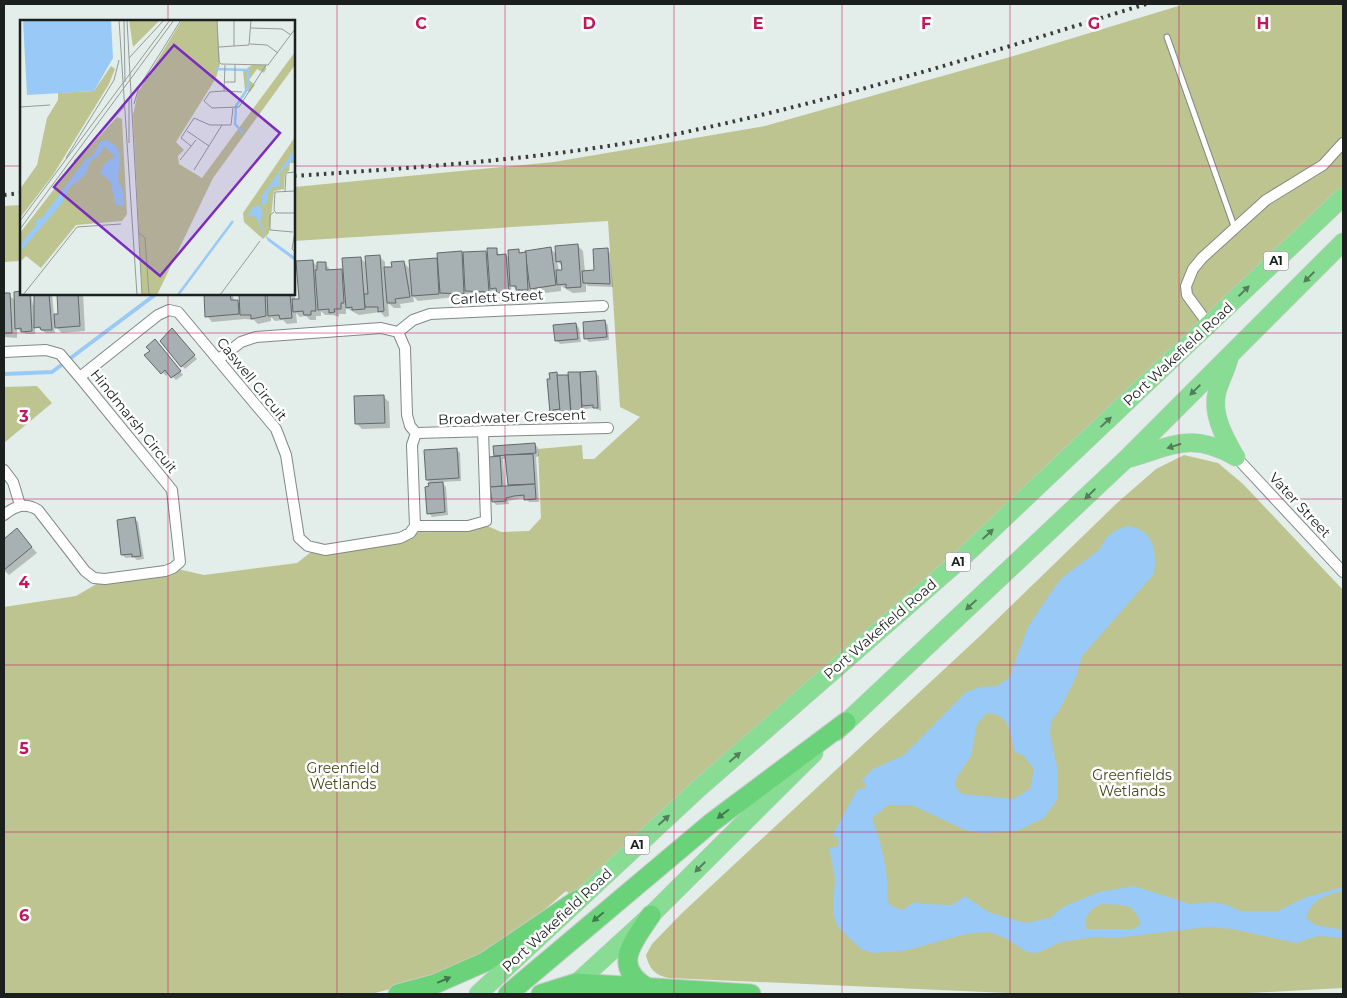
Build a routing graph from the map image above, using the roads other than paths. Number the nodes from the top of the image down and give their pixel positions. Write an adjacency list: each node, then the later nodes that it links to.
1 (1167, 37): 4 (lane)
2 (1343, 143): 4 (street)
3 (1343, 197): 7 (highway, Port Wakefield Road / A1, one-way to 3)
4 (1235, 230): 7 (street)
5 (1343, 242): 10 (highway, A1, one-way to 10)
6 (602, 306): 8 (street, Carlett Street)
7 (1209, 325): 24 (highway, Port Wakefield Road / A1, one-way to 7)
8 (398, 332): 11 (street); 15 (street)
9 (4, 352): 12 (street, Hindmarsh Circuit)
10 (1230, 356): 16 (highway); 17 (highway, A1, one-way to 17)
11 (219, 359): 12 (street, Caswell Circuit); 21 (street, Caswell Circuit)
12 (80, 378): 19 (street, Hindmarsh Circuit)
13 (608, 428): 14 (street, Broadwater Crescent)
14 (483, 432): 15 (street, Broadwater Crescent); 21 (street)
15 (416, 433): 21 (street)
16 (1236, 457): 17 (highway, one-way to 17); 22 (street, Vater Street)
17 (1125, 460): 23 (highway, A1, one-way to 23)
18 (4, 470): 19 (street)
19 (20, 505): 20 (street)
20 (4, 514)
21 (415, 526)
22 (1343, 572)
23 (846, 722): 25 (highway, A1, one-way to 25); 30 (highway, one-way to 30)
24 (577, 900): 28 (highway, one-way to 24); 29 (highway, Port Wakefield Road / A1)
25 (652, 915): 26 (highway); 27 (highway, A1)
26 (648, 988): 27 (highway); 32 (highway)
27 (570, 989): 31 (highway)
28 (398, 994)
29 (478, 994)
30 (508, 994)
31 (542, 994)
32 (751, 994)

